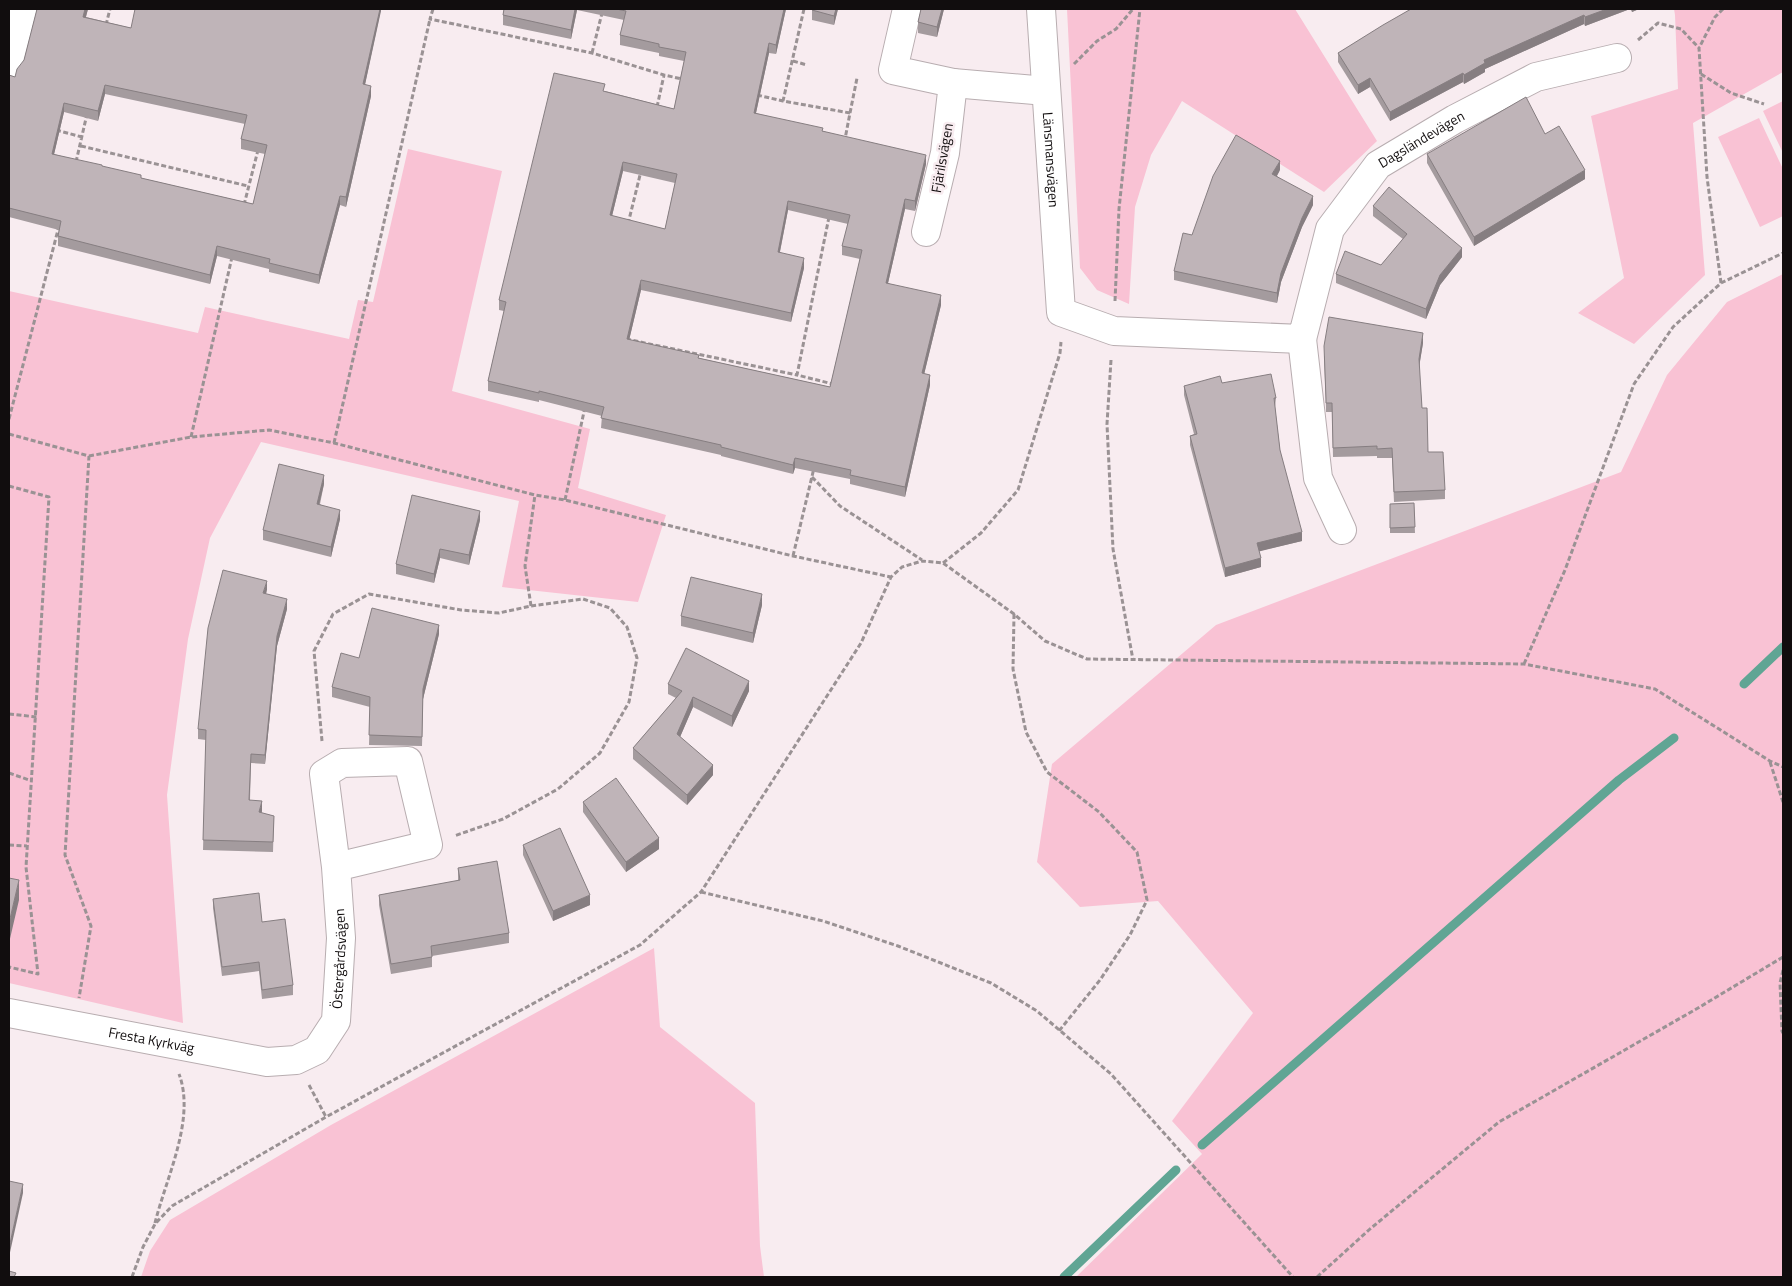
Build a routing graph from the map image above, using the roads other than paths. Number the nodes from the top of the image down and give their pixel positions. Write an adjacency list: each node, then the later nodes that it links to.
1 (24, 9): 5 (street)
2 (907, 9): 6 (street)
3 (1041, 9): 7 (street, Länsmansvägen)
4 (1617, 58): 9 (street, Dagsländevägen)
5 (9, 66)
6 (953, 83): 7 (street); 8 (street, Fjärilsvägen)
7 (1046, 91): 9 (street, Länsmansvägen)
8 (926, 232)
9 (1302, 339): 10 (street, Dagsländevägen)
10 (1342, 530)
11 (336, 867): 11 (street, Östergårdsvägen); 13 (street, Östergårdsvägen)
12 (9, 1013): 13 (street, Fresta Kyrkväg)
13 (296, 1060)

